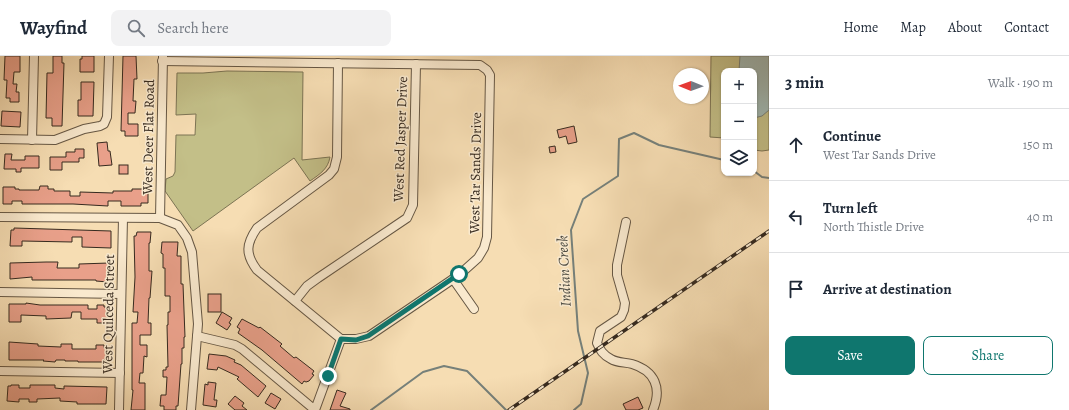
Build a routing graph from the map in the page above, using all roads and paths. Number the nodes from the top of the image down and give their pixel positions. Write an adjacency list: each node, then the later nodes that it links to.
1 (34, 56): 9 (street)
2 (109, 56): 9 (street)
3 (162, 58): 4 (street); 12 (street, West Deer Flat Road)
4 (216, 59): 6 (street)
5 (378, 60): 6 (street); 7 (street)
6 (338, 63): 17 (street)
7 (416, 64): 14 (street, West Tar Sands Drive); 17 (street, West Red Jasper Drive)
8 (0, 140): 9 (street)
9 (32, 140)
10 (0, 216): 11 (street)
11 (123, 218): 12 (street); 16 (street, West Quilceda Street)
12 (160, 218): 19 (street)
13 (626, 222): 26 (street)
14 (453, 279): 18 (street); 20 (street, West Tar Sands Drive)
15 (0, 292): 16 (street)
16 (121, 294): 22 (street, West Quilceda Street)
17 (295, 301): 20 (street)
18 (474, 310)
19 (197, 336): 24 (street); 25 (street)
20 (341, 339): 25 (street)
21 (0, 371): 22 (street)
22 (120, 373): 23 (street, West Quilceda Street)
23 (119, 410)
24 (190, 410)
25 (315, 410)
26 (653, 410)

